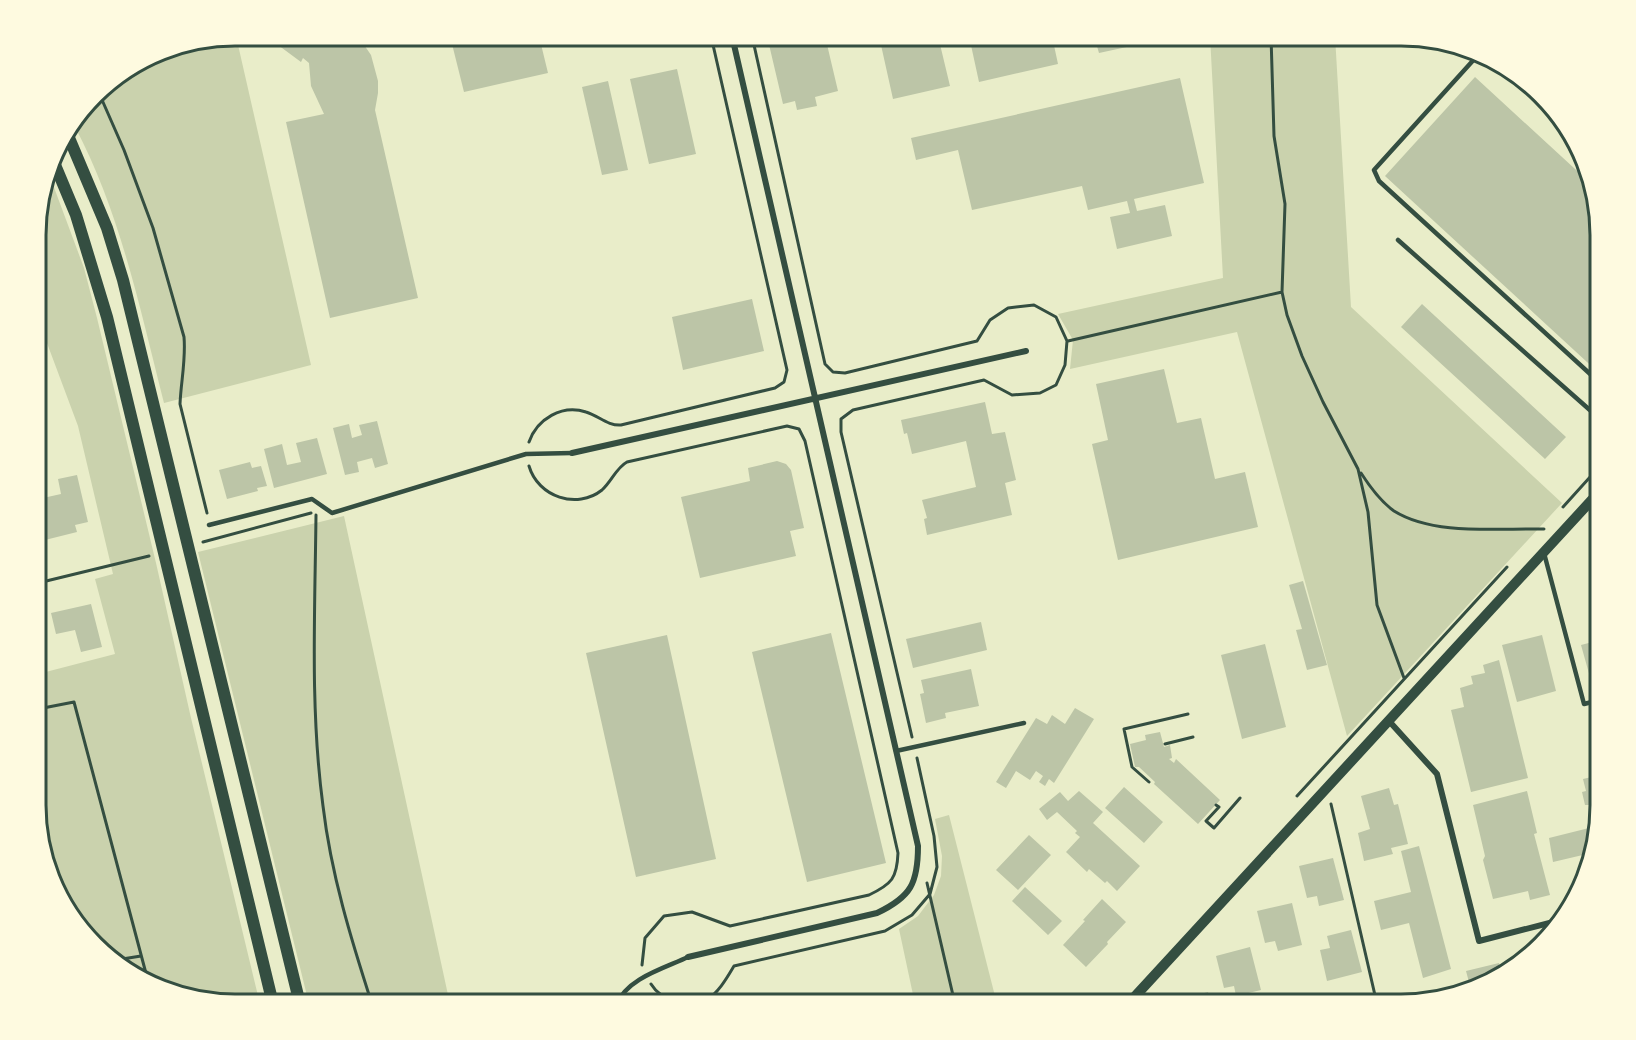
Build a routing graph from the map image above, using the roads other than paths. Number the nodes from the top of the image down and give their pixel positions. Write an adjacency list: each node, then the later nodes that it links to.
1 (734, 47): 8 (street)
2 (1473, 61): 7 (lane)
3 (71, 143): 22 (main road)
4 (58, 172): 21 (main road)
5 (1398, 240): 9 (lane)
6 (1026, 351): 8 (street)
7 (1589, 373)
8 (814, 399): 10 (street); 17 (street)
9 (1589, 409)
10 (572, 453): 12 (lane)
11 (1589, 503): 13 (street)
12 (209, 525)
13 (1544, 553): 14 (lane); 15 (street)
14 (1589, 703)
15 (1389, 721): 18 (street); 20 (street)
16 (1024, 723): 17 (lane)
17 (896, 752): 19 (street)
18 (1546, 924)
19 (688, 957): 23 (lane)
20 (1138, 993)
21 (271, 994)
22 (298, 994)
23 (623, 994)

